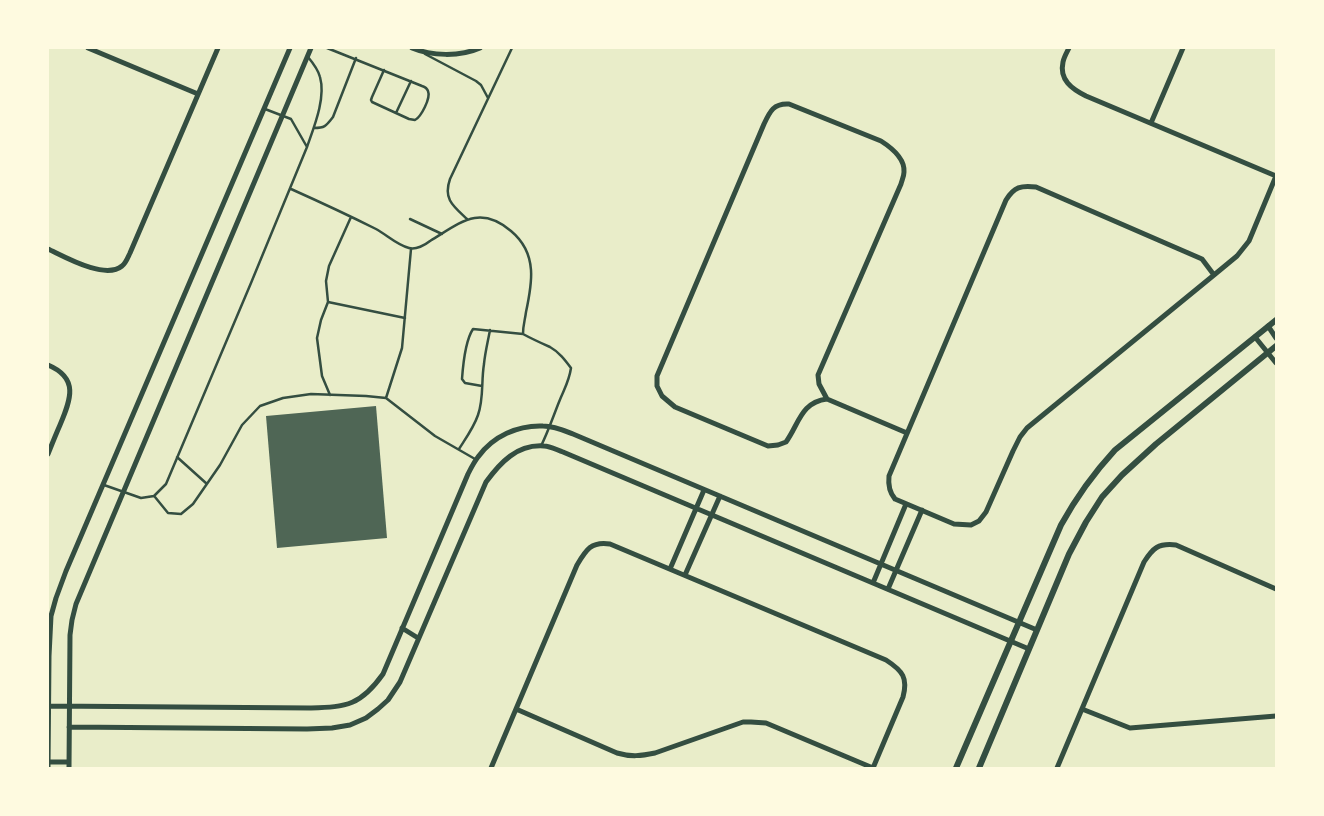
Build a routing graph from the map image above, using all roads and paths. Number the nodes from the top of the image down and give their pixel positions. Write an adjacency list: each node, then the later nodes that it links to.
1 (88, 48): 15 (street)
2 (218, 48): 15 (street)
3 (290, 48): 17 (street)
4 (311, 48): 11 (street)
5 (327, 48): 12 (lane)
6 (414, 48): 7 (street); 16 (lane)
7 (480, 48)
8 (512, 48): 16 (lane)
9 (1069, 48): 20 (street)
10 (1183, 48): 20 (street)
11 (308, 56): 19 (street); 21 (lane)
12 (356, 58): 13 (lane); 21 (lane)
13 (384, 70): 14 (lane); 18 (lane)
14 (411, 81): 18 (lane); 18 (lane)
15 (198, 94): 29 (street)
16 (488, 98): 27 (lane)
17 (264, 108): 19 (lane); 55 (street)
18 (396, 113)
19 (283, 115): 22 (lane); 58 (street)
20 (1151, 123): 23 (street)
21 (314, 128): 22 (lane)
22 (307, 147): 24 (lane)
23 (1276, 176): 31 (street)
24 (291, 189): 25 (lane); 53 (lane)
25 (351, 217): 30 (lane); 32 (lane)
26 (410, 218): 28 (lane)
27 (467, 219): 28 (lane); 37 (lane)
28 (442, 234): 30 (lane)
29 (48, 249)
30 (411, 249): 33 (lane)
31 (1214, 275): 49 (street); 63 (street)
32 (328, 302): 33 (lane); 45 (lane)
33 (405, 318): 46 (lane)
34 (1276, 320): 35 (street)
35 (1268, 326): 38 (street); 39 (street)
36 (490, 330): 37 (lane); 44 (lane); 44 (lane)
37 (523, 334): 48 (lane)
38 (1255, 337): 41 (street); 72 (street)
39 (1276, 338)
40 (1276, 346): 41 (street)
41 (1268, 353): 42 (street); 74 (street)
42 (1276, 363)
43 (48, 364): 52 (street)
44 (482, 386): 51 (lane)
45 (330, 395): 46 (lane); 56 (lane)
46 (386, 398): 51 (lane)
47 (827, 399): 47 (street); 49 (street)
48 (551, 427): 50 (lane); 54 (street); 57 (street)
49 (907, 433): 61 (street)
50 (541, 446): 62 (street); 75 (street)
51 (459, 449): 54 (lane)
52 (48, 454)
53 (177, 457): 56 (lane); 59 (lane)
54 (476, 460): 73 (street)
55 (103, 484): 58 (lane); 78 (street)
56 (207, 484): 59 (lane)
57 (704, 490): 60 (street); 62 (street)
58 (123, 491): 59 (lane); 79 (street)
59 (154, 496)
60 (720, 496): 64 (street); 65 (street)
61 (906, 504): 63 (street); 65 (street)
62 (696, 508): 64 (street); 66 (street)
63 (922, 510): 67 (street)
64 (712, 515): 68 (street); 69 (street)
65 (881, 564): 67 (street); 69 (street)
66 (670, 569): 68 (street); 80 (street)
67 (896, 571): 71 (street); 72 (street)
68 (685, 575): 89 (street)
69 (873, 583): 71 (street)
70 (1276, 588): 81 (street)
71 (888, 589): 76 (street)
72 (1018, 622): 74 (street); 76 (street)
73 (402, 628): 75 (street); 79 (street)
74 (1037, 630): 77 (street)
75 (418, 638): 83 (street)
76 (1010, 641): 77 (street); 90 (street)
77 (1029, 649): 91 (street)
78 (49, 706): 79 (street); 84 (street)
79 (69, 706): 83 (street)
80 (516, 709): 88 (street); 89 (street)
81 (1082, 709): 82 (street); 92 (street)
82 (1276, 716)
83 (69, 727): 85 (street)
84 (48, 762): 85 (street); 86 (street)
85 (69, 762): 87 (street)
86 (48, 768)
87 (69, 768)
88 (491, 768)
89 (873, 768)
90 (956, 768)
91 (978, 768)
92 (1057, 768)

